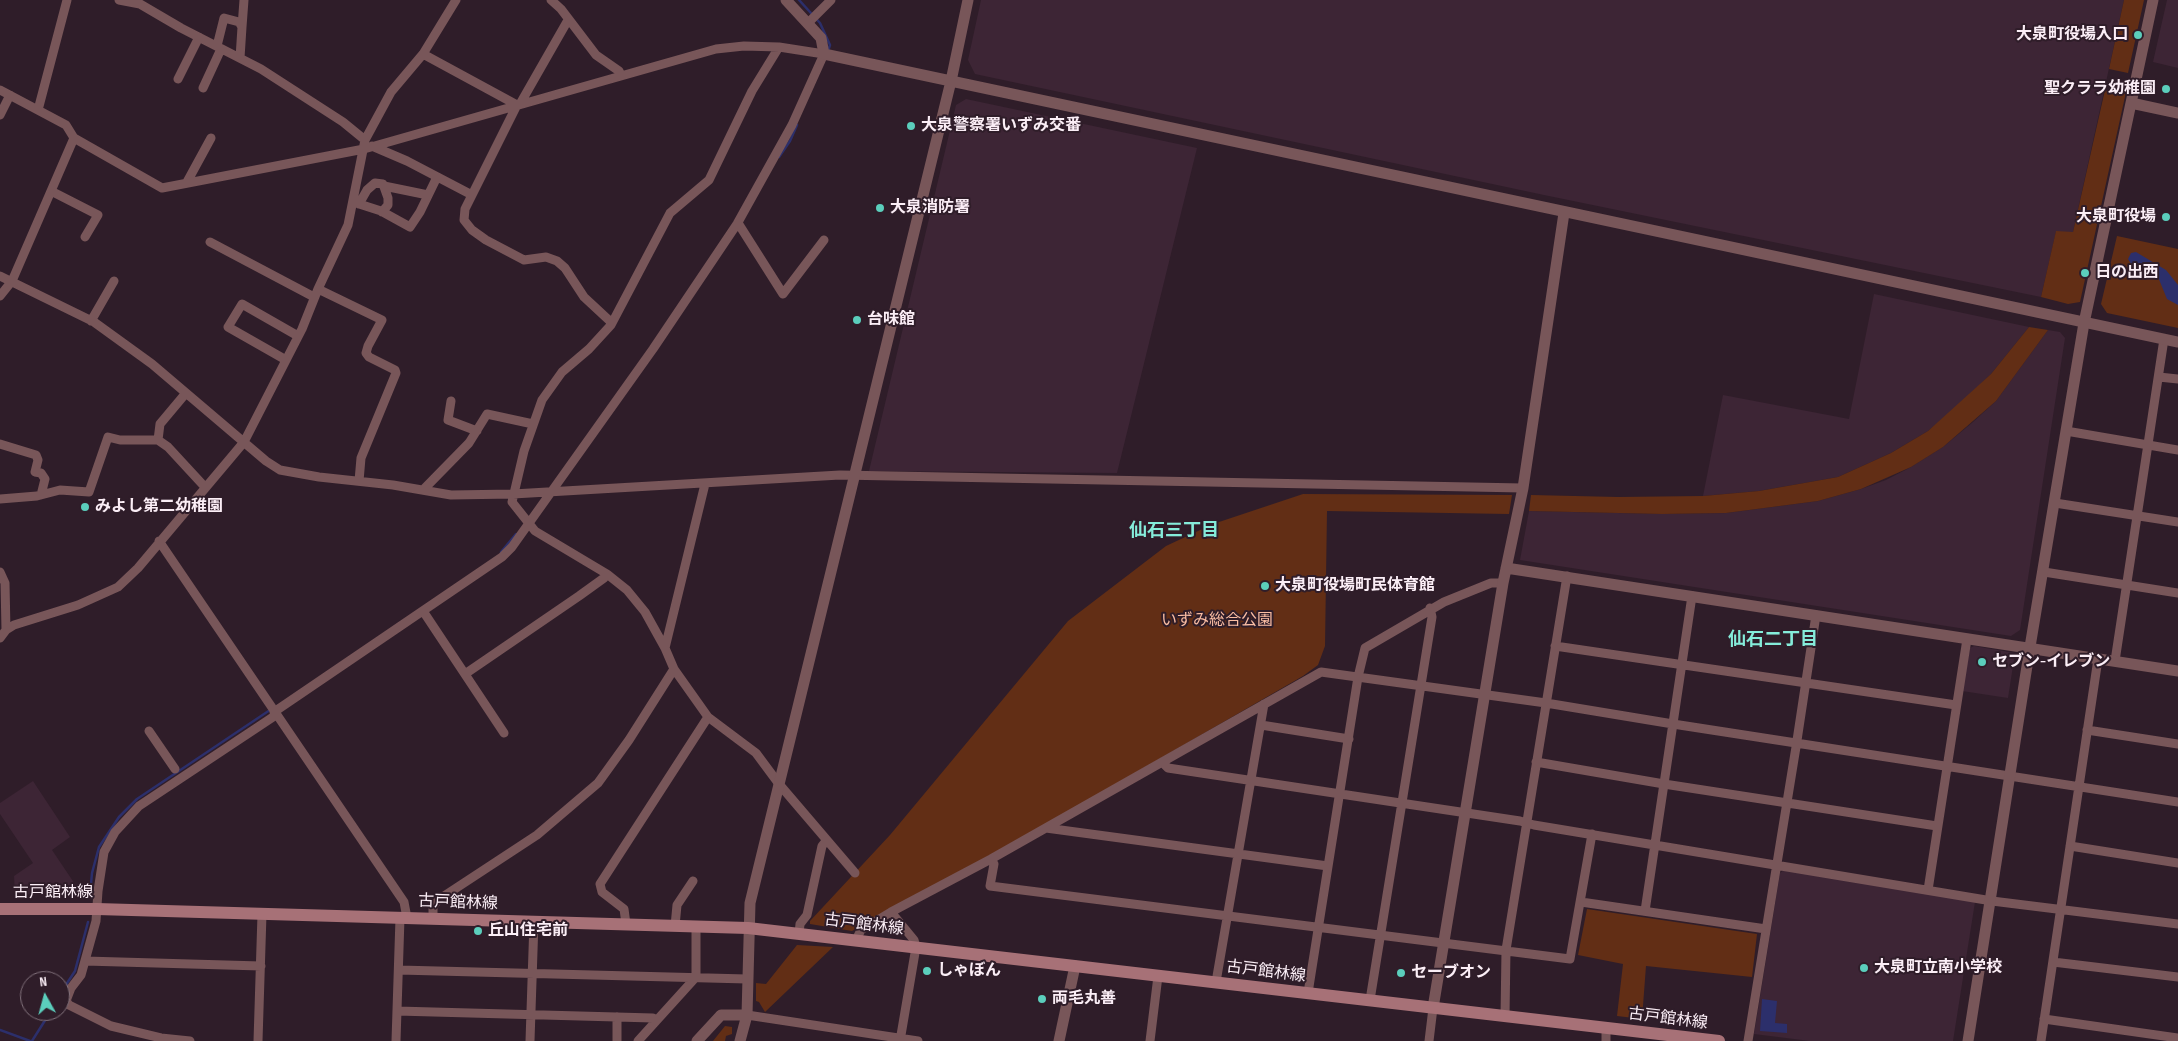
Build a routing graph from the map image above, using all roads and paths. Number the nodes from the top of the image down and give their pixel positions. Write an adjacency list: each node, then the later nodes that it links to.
1 (67, 0): 27 (street)
2 (119, 0): 13 (street)
3 (244, 0): 12 (street)
4 (456, 0): 16 (street)
5 (551, 0): 10 (street)
6 (786, 0): 11 (street)
7 (832, 0): 11 (street)
8 (968, 0): 21 (street)
9 (2153, 0): 25 (street)
10 (568, 20): 19 (street); 26 (street)
11 (808, 23): 17 (street)
12 (242, 27): 14 (street); 18 (street)
13 (199, 37): 14 (street); 20 (street)
14 (219, 47): 18 (street); 22 (street)
15 (779, 47): 17 (street); 19 (street); 52 (street)
16 (423, 54): 26 (street); 32 (street)
17 (824, 54): 21 (street); 42 (street)
18 (240, 58): 32 (street)
19 (621, 75): 26 (street)
20 (178, 79)
21 (951, 81): 41 (street); 70 (street)
22 (203, 88)
23 (0, 90): 24 (street)
24 (10, 95): 27 (street); 29 (street)
25 (2131, 103): 28 (street); 53 (street)
26 (518, 104): 32 (street); 37 (street)
27 (38, 110): 30 (street)
28 (2178, 113)
29 (0, 115)
30 (74, 138): 34 (street); 36 (street)
31 (211, 138): 34 (street)
32 (367, 145): 33 (street); 34 (street); 39 (street)
33 (437, 176): 37 (street); 38 (street)
34 (187, 182)
35 (384, 186): 38 (street); 39 (street); 40 (street)
36 (51, 191): 43 (street); 47 (street)
37 (472, 194): 52 (street)
38 (428, 195): 40 (street)
39 (356, 203): 40 (street); 49 (street)
40 (382, 212)
41 (1564, 213): 53 (street); 74 (street)
42 (738, 223): 44 (street); 76 (street)
43 (85, 237)
44 (824, 240)
45 (210, 242): 49 (street)
46 (0, 276): 47 (street)
47 (12, 281): 50 (street); 51 (street)
48 (114, 281): 51 (street)
49 (316, 293): 54 (street); 71 (street)
50 (0, 296)
51 (91, 321): 60 (street)
52 (612, 323): 62 (street)
53 (2084, 323): 55 (street); 64 (street)
54 (298, 336): 57 (street); 57 (street)
55 (2164, 339): 56 (street); 58 (street)
56 (2178, 342)
57 (286, 360): 66 (street)
58 (2159, 376): 59 (street); 68 (street)
59 (2178, 380)
60 (186, 393): 65 (street); 66 (street)
61 (451, 401): 63 (street)
62 (533, 424): 63 (street); 77 (street)
63 (477, 431): 75 (street)
64 (2066, 431): 68 (street); 80 (street)
65 (158, 440): 73 (street); 78 (street)
66 (244, 442): 71 (street); 73 (street)
67 (0, 444): 78 (street)
68 (2148, 446): 69 (street); 81 (street)
69 (2178, 450)
70 (854, 476): 72 (street); 74 (street); 132 (street)
71 (359, 481): 75 (street)
72 (705, 484): 76 (street); 102 (street)
73 (204, 486): 84 (street)
74 (1523, 488): 85 (street)
75 (423, 490): 77 (street)
76 (551, 492): 77 (street); 83 (street)
77 (512, 494): 83 (street)
78 (41, 495): 79 (street)
79 (0, 499)
80 (2055, 503): 81 (street); 87 (street)
81 (2137, 516): 82 (street); 91 (street)
82 (2178, 522)
83 (529, 524): 88 (street); 95 (street)
84 (159, 542): 97 (street); 116 (street)
85 (1506, 568): 89 (street); 90 (street)
86 (0, 572): 97 (street)
87 (2044, 572): 91 (street); 101 (street)
88 (607, 574): 102 (street); 108 (street)
89 (1567, 576): 93 (street); 100 (street)
90 (1503, 583): 94 (street); 112 (street)
91 (2126, 586): 92 (street); 104 (street)
92 (2178, 593)
93 (1692, 596): 96 (street); 105 (street)
94 (1430, 608): 109 (street); 111 (street)
95 (423, 611): 108 (street); 116 (street)
96 (1816, 615): 99 (street); 110 (street)
97 (6, 630): 98 (street)
98 (0, 638)
99 (1967, 639): 101 (street); 115 (street)
100 (1555, 646): 105 (street); 113 (street)
101 (2030, 647): 103 (street); 130 (street)
102 (665, 648): 106 (street)
103 (2098, 659): 104 (street); 120 (street)
104 (2115, 661): 107 (street)
105 (1681, 664): 110 (street); 118 (street)
106 (674, 669): 117 (street); 165 (street)
107 (2178, 671)
108 (465, 674): 122 (street)
109 (1358, 677): 111 (street); 114 (street); 123 (street)
110 (1806, 682): 115 (street); 124 (street)
111 (1421, 685): 112 (street); 137 (street)
112 (1485, 694): 113 (street); 139 (street)
113 (1546, 703): 118 (street); 127 (street)
114 (1264, 704): 119 (street); 126 (street)
115 (1956, 705): 128 (street)
116 (276, 714): 158 (street); 164 (street)
117 (708, 717): 132 (street); 167 (street)
118 (1673, 724): 124 (street); 133 (street)
119 (1260, 725): 123 (street); 131 (street)
120 (2087, 730): 125 (street); 134 (street)
121 (149, 731): 129 (street)
122 (504, 733)
123 (1348, 739): 135 (street)
124 (1797, 742): 128 (street); 138 (street)
125 (2178, 744)
126 (1162, 762): 131 (street); 142 (street)
127 (1536, 762): 133 (street); 140 (street)
128 (1947, 765): 130 (street); 141 (street)
129 (175, 769)
130 (2011, 776): 134 (street); 155 (street)
131 (1251, 781): 135 (street); 147 (street)
132 (778, 784): 144 (street); 171 (street)
133 (1664, 784): 138 (street); 145 (street)
134 (2078, 786): 136 (street); 146 (street)
135 (1340, 794): 137 (street); 151 (street)
136 (2178, 802)
137 (1401, 803): 139 (street); 175 (street)
138 (1787, 803): 141 (street); 150 (street)
139 (1465, 813): 140 (street); 177 (street)
140 (1526, 823): 143 (street); 179 (street)
141 (1937, 826): 154 (street)
142 (1046, 828): 147 (street); 148 (street)
143 (1592, 834): 145 (street); 156 (street)
144 (826, 841): 152 (street); 174 (street)
145 (1655, 845): 150 (street); 161 (street)
146 (2070, 846): 149 (street); 159 (street)
147 (1238, 854): 151 (street); 163 (street)
148 (991, 859): 160 (street); 163 (street)
149 (2178, 863)
150 (1777, 865): 154 (street); 173 (street)
151 (1328, 866): 172 (street)
152 (855, 873)
153 (693, 881): 169 (street)
154 (1928, 890): 155 (street)
155 (1992, 901): 159 (street); 220 (street)
156 (1581, 902): 161 (street); 179 (street)
157 (0, 909): 158 (main road, 古戸館林線)
158 (97, 909): 162 (main road, 古戸館林線); 180 (street)
159 (2060, 910): 168 (street); 181 (street)
160 (891, 912): 176 (street); 178 (street)
161 (1645, 912): 173 (street)
162 (262, 914): 164 (main road, 古戸館林線); 182 (street)
163 (1228, 916): 172 (street); 190 (street)
164 (404, 918): 165 (main road, 古戸館林線); 184 (street)
165 (432, 918): 166 (main road, 古戸館林線)
166 (534, 922): 167 (main road, 古戸館林線); 185 (street)
167 (626, 924): 169 (main road, 古戸館林線)
168 (2178, 924)
169 (674, 926): 170 (main road, 古戸館林線)
170 (696, 926): 171 (main road, 古戸館林線); 187 (street)
171 (748, 928): 174 (main road, 古戸館林線); 189 (street)
172 (1319, 928): 175 (street); 191 (street)
173 (1766, 929): 219 (street)
174 (799, 934): 176 (main road, 古戸館林線)
175 (1379, 935): 177 (street); 192 (street)
176 (856, 940): 178 (main road, 古戸館林線)
177 (1444, 943): 179 (street); 193 (street)
178 (916, 947): 183 (main road, 古戸館林線); 204 (street)
179 (1506, 950): 197 (street)
180 (85, 961): 182 (street); 203 (street)
181 (2053, 962): 188 (street); 199 (street)
182 (261, 966): 206 (street)
183 (1075, 966): 186 (main road, 古戸館林線); 214 (street)
184 (399, 970): 185 (street); 194 (street)
185 (532, 973): 187 (street); 195 (street)
186 (1158, 976): 190 (main road, 古戸館林線); 215 (street)
187 (696, 977): 189 (street); 200 (street)
188 (2178, 978)
189 (747, 979): 196 (street)
190 (1216, 982): 191 (main road, 古戸館林線)
191 (1308, 993): 192 (main road, 古戸館林線)
192 (1370, 1000): 193 (main road, 古戸館林線)
193 (1433, 1008): 197 (main road, 古戸館林線); 216 (street)
194 (397, 1011): 195 (street); 207 (street)
195 (531, 1015): 198 (street); 208 (street)
196 (747, 1015): 204 (street); 211 (street); 212 (street)
197 (1504, 1016): 201 (main road, 古戸館林線)
198 (617, 1017): 200 (street); 209 (street)
199 (2044, 1019): 202 (street); 221 (street)
200 (656, 1020): 210 (street)
201 (1606, 1028): 217 (street); 218 (main road, 古戸館林線)
202 (2178, 1038)
203 (161, 1040): 205 (street)
204 (900, 1040): 213 (street)
205 (190, 1041)
206 (258, 1041)
207 (396, 1041)
208 (530, 1041)
209 (617, 1041)
210 (638, 1041)
211 (697, 1041)
212 (740, 1041)
213 (918, 1041)
214 (1059, 1041)
215 (1150, 1041)
216 (1429, 1041)
217 (1606, 1041)
218 (1718, 1041)
219 (1748, 1041)
220 (1968, 1041)
221 (2041, 1041)

